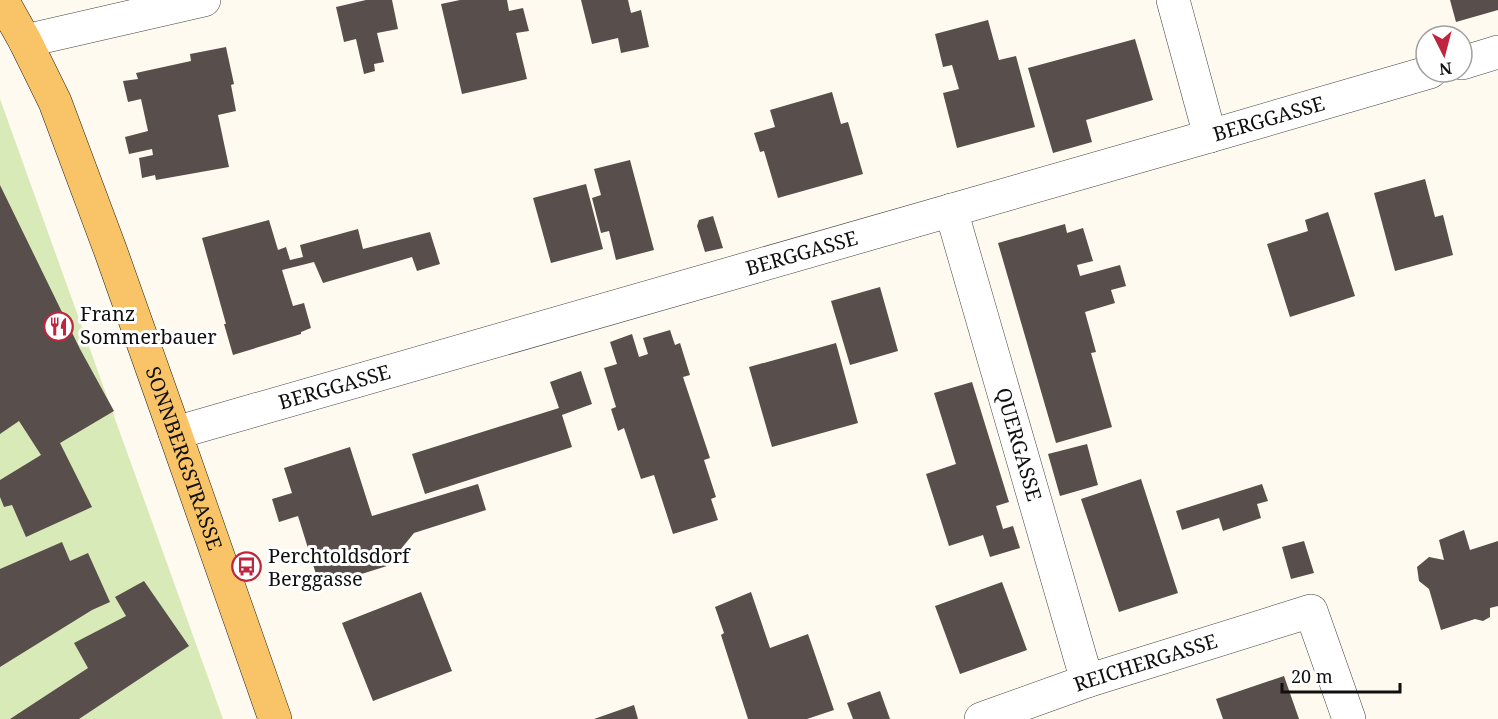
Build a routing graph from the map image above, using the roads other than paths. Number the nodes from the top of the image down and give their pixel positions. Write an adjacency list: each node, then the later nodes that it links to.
1 (2, 0): 4 (main road, SONNBERGSTRASSE)
2 (204, 0): 4 (street)
3 (1173, 0): 8 (street)
4 (25, 41): 10 (main road, SONNBERGSTRASSE)
5 (1498, 52): 6 (street)
6 (1474, 59)
7 (1414, 77): 8 (street, BERGGASSE)
8 (1210, 136): 9 (street, BERGGASSE)
9 (951, 210): 10 (street, BERGGASSE); 11 (street, QUERGASSE)
10 (176, 433): 12 (main road, SONNBERGSTRASSE)
11 (1087, 681): 13 (street, REICHERGASSE); 14 (street, REICHERGASSE)
12 (275, 719)
13 (981, 719)
14 (1349, 719)

